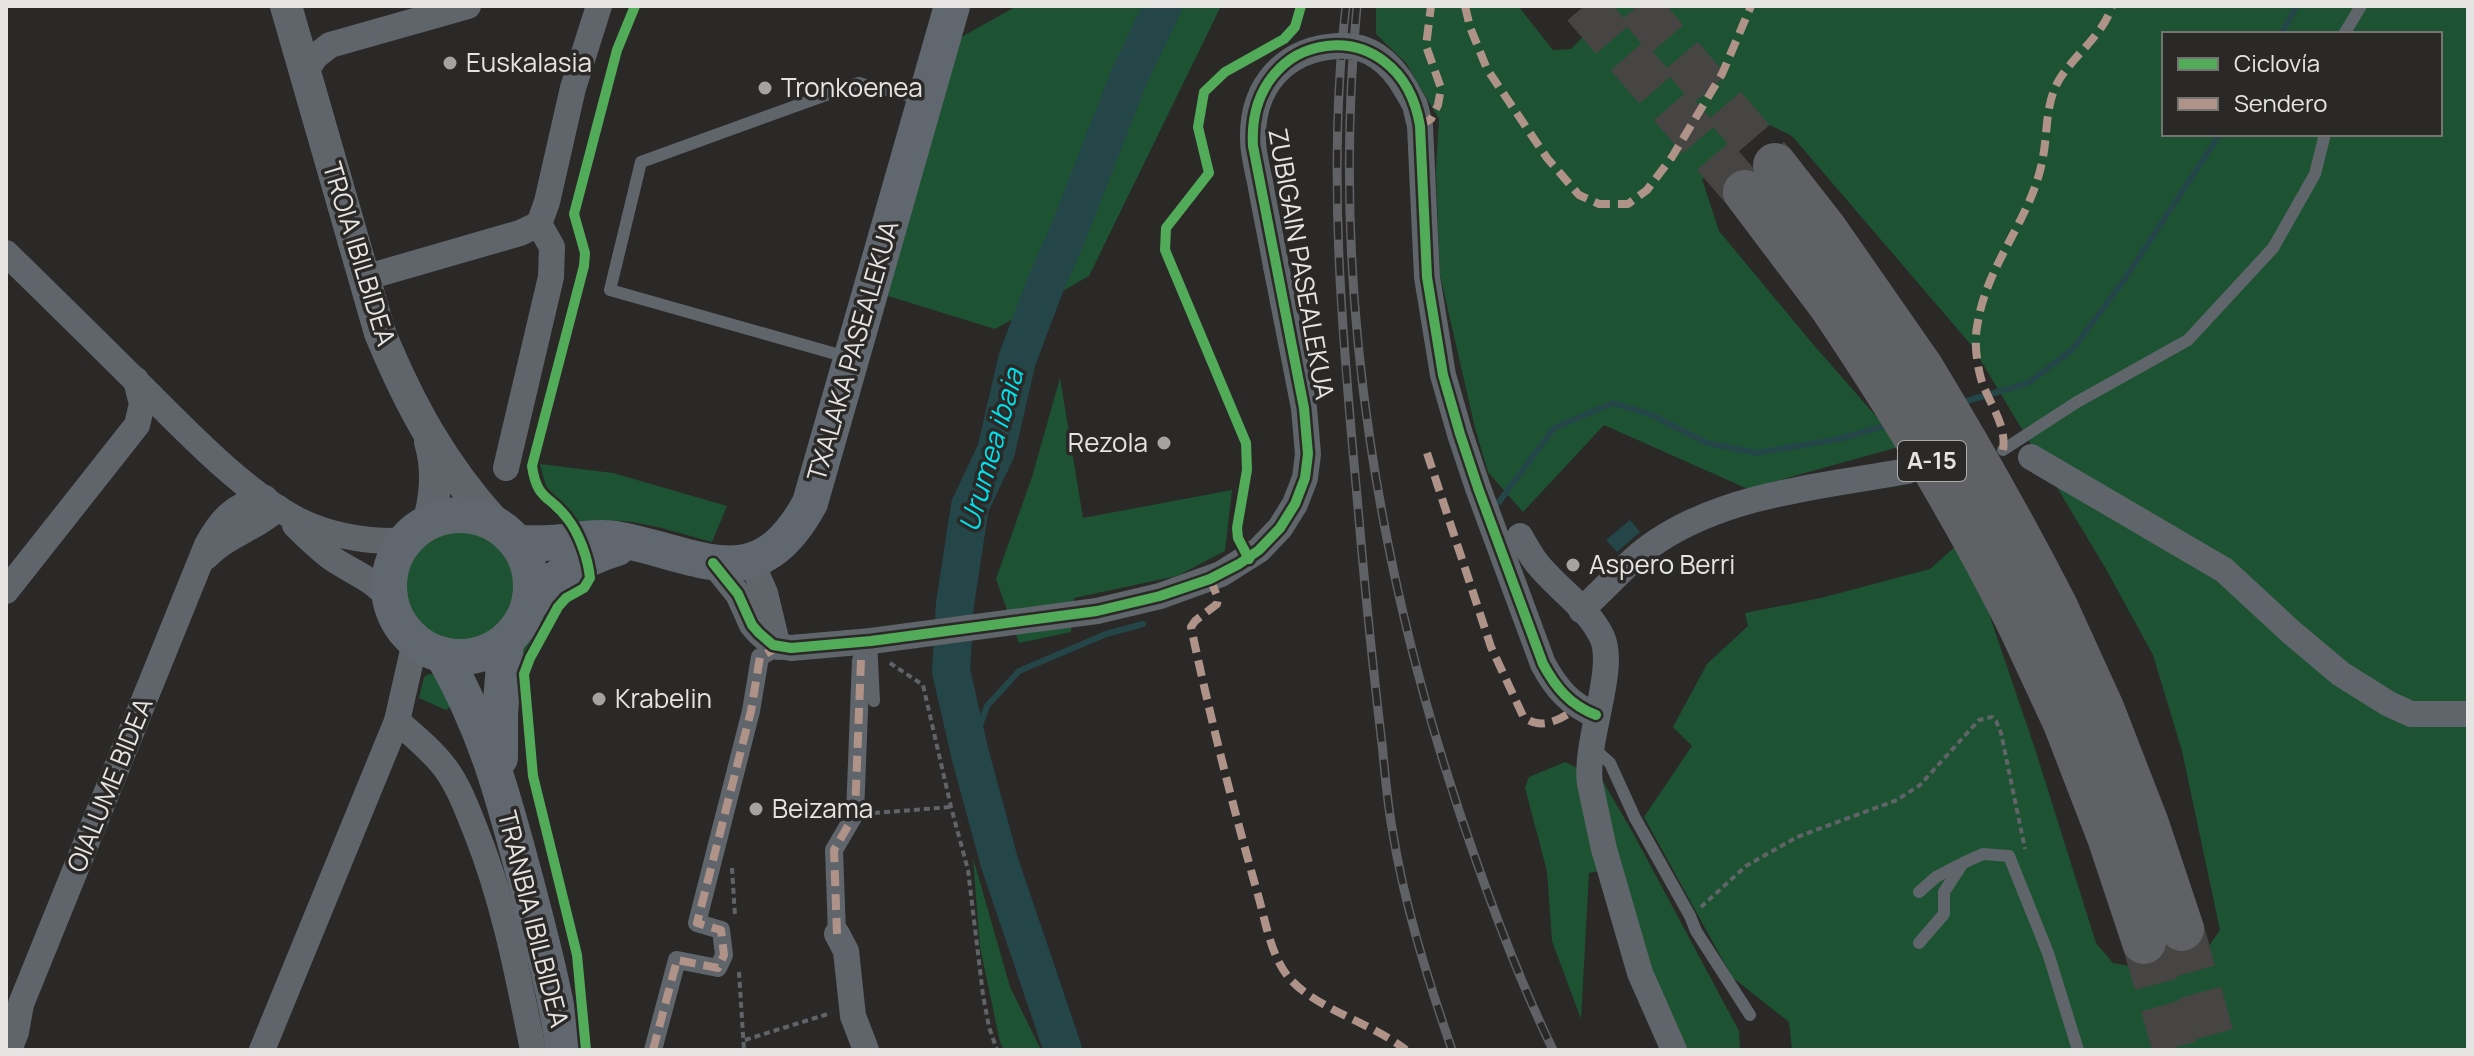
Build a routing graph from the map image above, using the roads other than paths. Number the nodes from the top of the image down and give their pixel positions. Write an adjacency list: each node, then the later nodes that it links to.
1 (286, 6): 7 (street, TROIA IBILBIDEA)
2 (468, 6): 7 (street)
3 (952, 6): 8 (main road, TXALAKA PASEALEKUA)
4 (2361, 6): 6 (lane)
5 (597, 8): 10 (street)
6 (2345, 32)
7 (305, 72): 12 (street, TROIA IBILBIDEA)
8 (925, 99): 13 (main road, TXALAKA PASEALEKUA); 13 (lane)
9 (2324, 136): 16 (lane)
10 (539, 224): 12 (street); 18 (street)
11 (6, 253): 14 (street)
12 (364, 278): 15 (street, TROIA IBILBIDEA)
13 (851, 358): 25 (main road, TXALAKA PASEALEKUA)
14 (136, 380): 20 (street); 27 (street)
15 (426, 432): 21 (street, TROIA IBILBIDEA); 22 (street, TROIA IBILBIDEA)
16 (2003, 450)
17 (2031, 457): 37 (street)
18 (506, 468)
19 (1907, 471): 30 (street)
20 (271, 503): 21 (street); 28 (street); 47 (street, OIALUME BIDEA)
21 (416, 532): 22 (main road); 28 (main road)
22 (507, 533): 24 (main road, TXALAKA PASEALEKUA); 29 (main road)
23 (1520, 536): 30 (street)
24 (638, 544): 26 (main road, TXALAKA PASEALEKUA); 29 (main road, TXALAKA PASEALEKUA)
25 (751, 561): 26 (main road, TXALAKA PASEALEKUA); 33 (street)
26 (713, 563): 33 (street)
27 (6, 591)
28 (390, 600): 34 (main road)
29 (529, 605): 32 (main road)
30 (1581, 610): 38 (street)
31 (2037, 616): 31 (highway, A-15); 31 (highway, A-15, bridge)
32 (506, 641): 34 (main road); 41 (main road, TRANBIA IBILBIDEA)
33 (778, 647): 35 (street, ZUBIGAIN PASEALEKUA); 51 (street)
34 (429, 648): 39 (street); 41 (main road, TRANBIA IBILBIDEA)
35 (871, 649): 36 (lane); 38 (street, ZUBIGAIN PASEALEKUA, bridge); 44 (street)
36 (874, 701)
37 (2468, 714)
38 (1596, 715): 40 (street)
39 (397, 721): 48 (street); 49 (street)
40 (1591, 746): 46 (lane); 53 (street)
41 (501, 787): 50 (main road, TRANBIA IBILBIDEA)
42 (1963, 863): 43 (lane); 45 (lane); 54 (lane)
43 (1919, 892)
44 (837, 934): 52 (street)
45 (1919, 943)
46 (1750, 1015)
47 (12, 1028)
48 (262, 1050)
49 (533, 1050)
50 (564, 1050)
51 (653, 1050)
52 (866, 1050)
53 (1674, 1050)
54 (2078, 1050)

